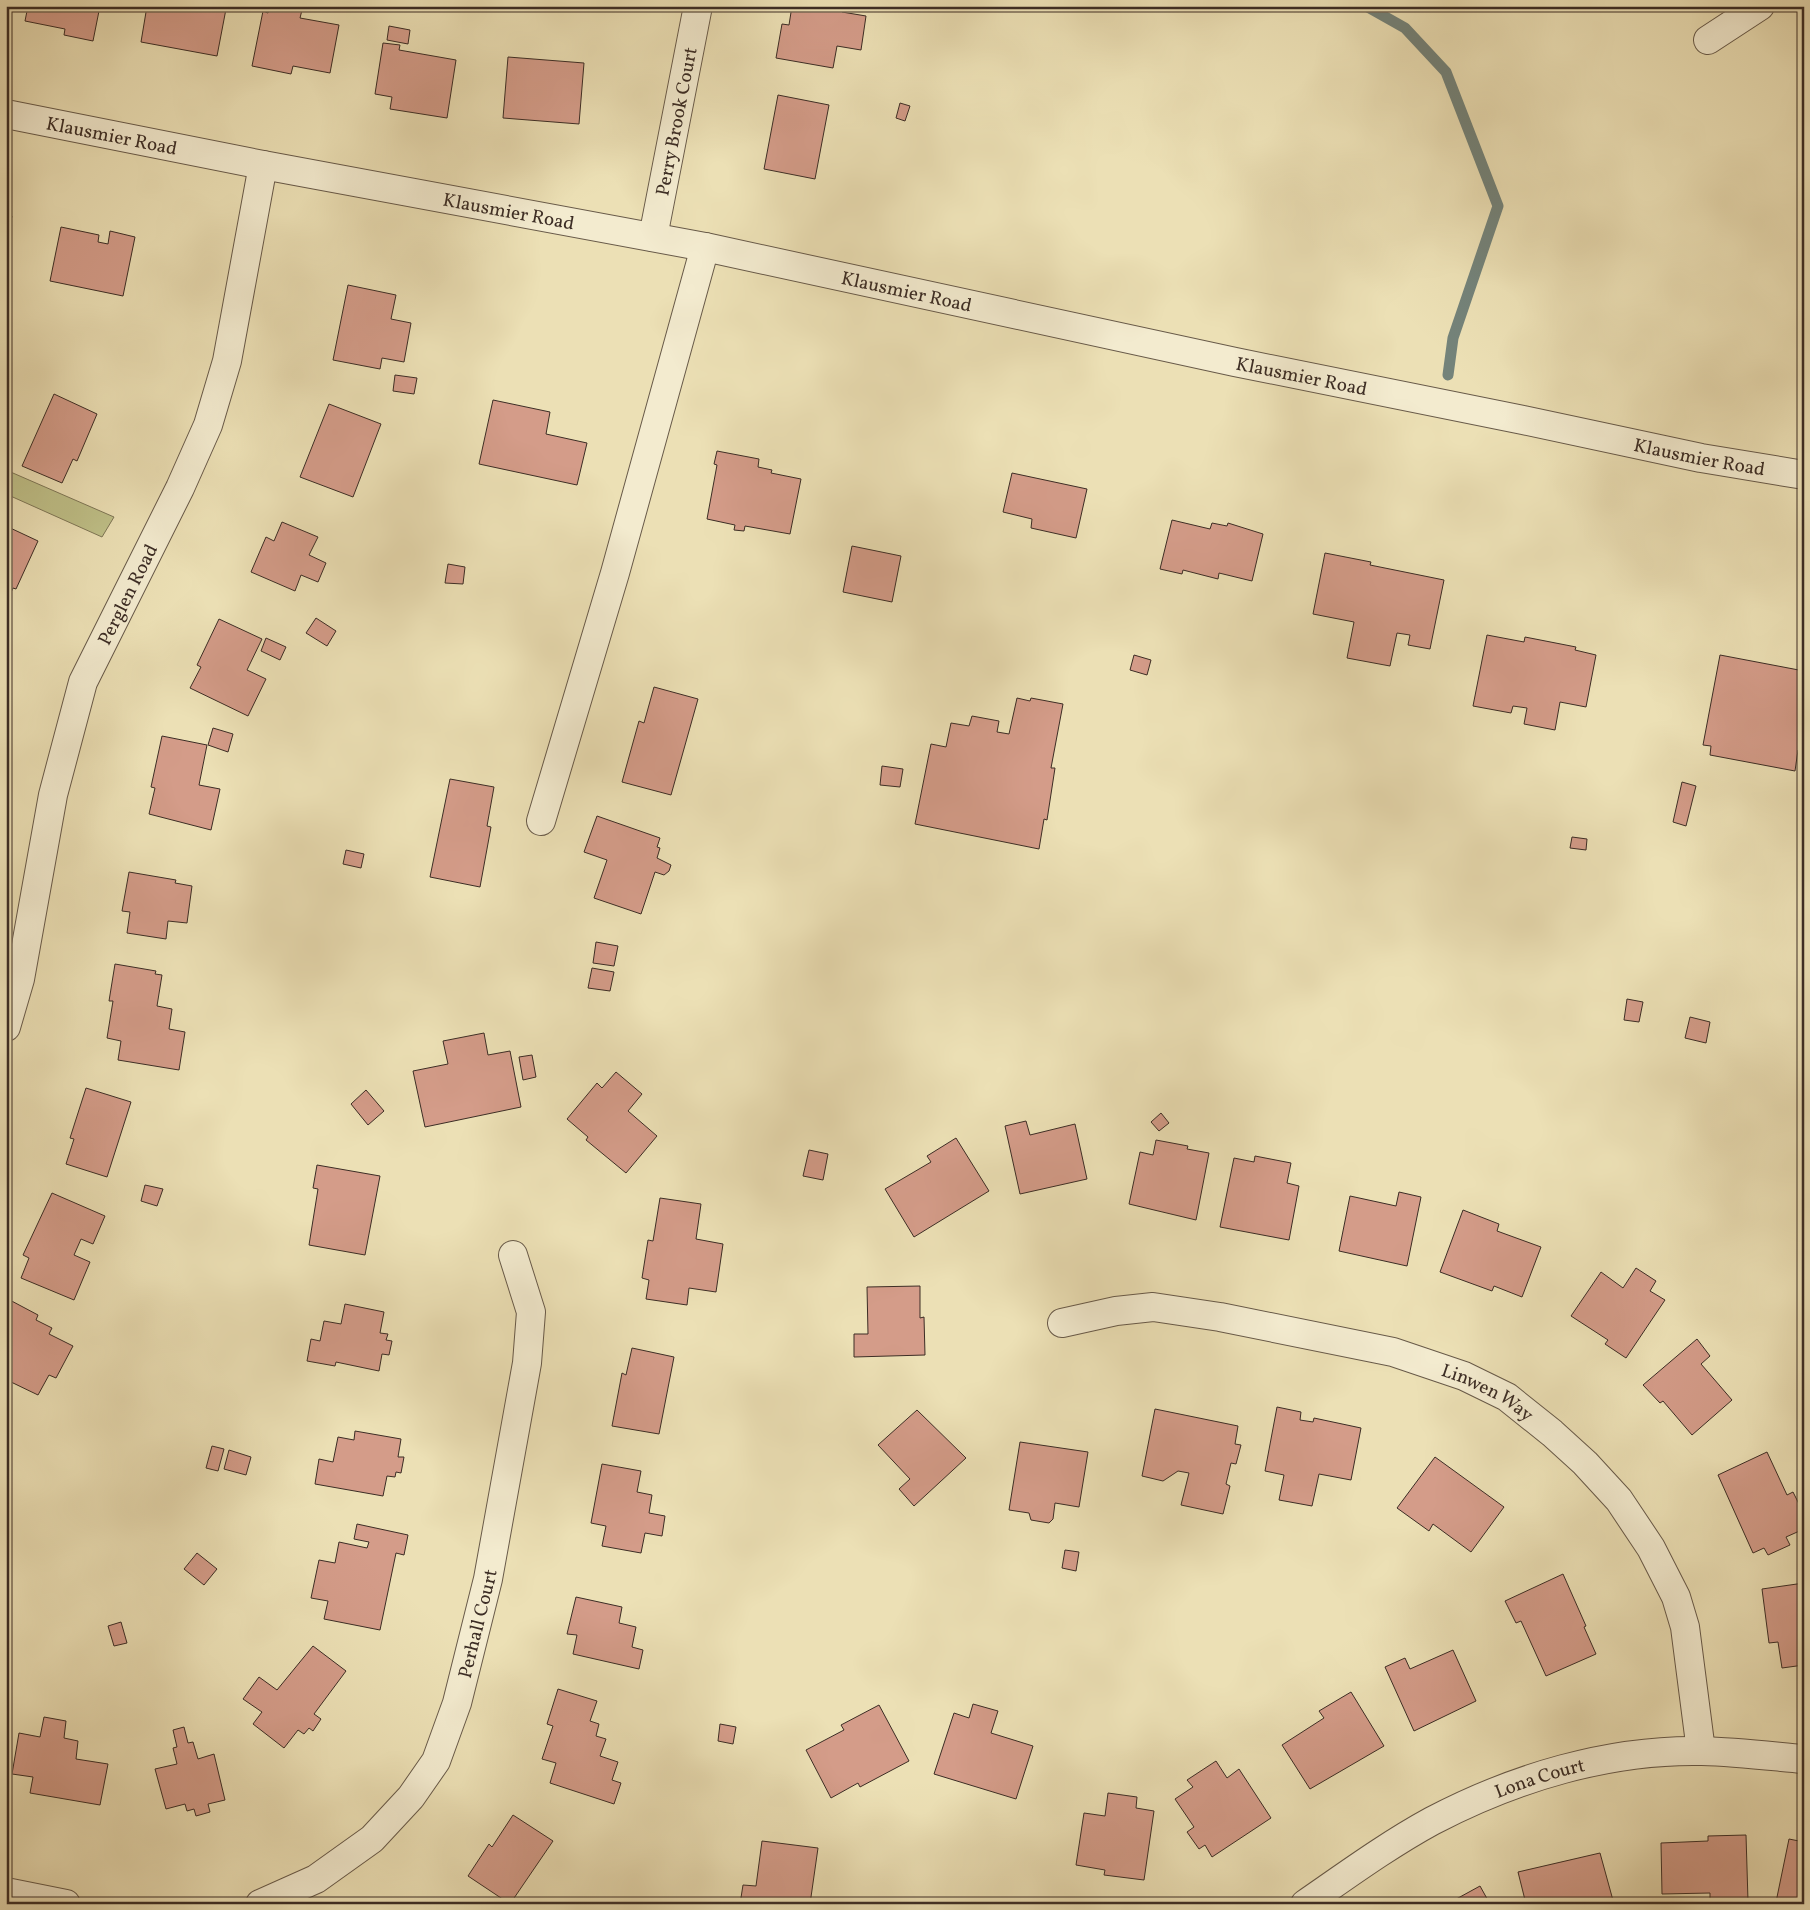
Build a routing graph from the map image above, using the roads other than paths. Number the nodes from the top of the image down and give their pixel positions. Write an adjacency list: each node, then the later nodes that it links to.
1 (698, 6): 6 (street, Perry Brook Court)
2 (1760, 6): 3 (street)
3 (1708, 40)
4 (6, 114): 5 (street, Klausmier Road)
5 (263, 165): 6 (street, Klausmier Road); 10 (street, Perglen Road)
6 (653, 237): 7 (street, Klausmier Road)
7 (705, 247): 8 (street, Klausmier Road); 9 (street)
8 (1804, 475)
9 (541, 821)
10 (6, 1027)
11 (513, 1255): 17 (street, Perhall Court)
12 (1062, 1323): 13 (street, Linwen Way)
13 (1701, 1751): 14 (street, Lona Court); 18 (street, Lona Court)
14 (1804, 1759)
15 (6, 1892): 16 (street)
16 (66, 1904)
17 (260, 1904)
18 (1305, 1904)

